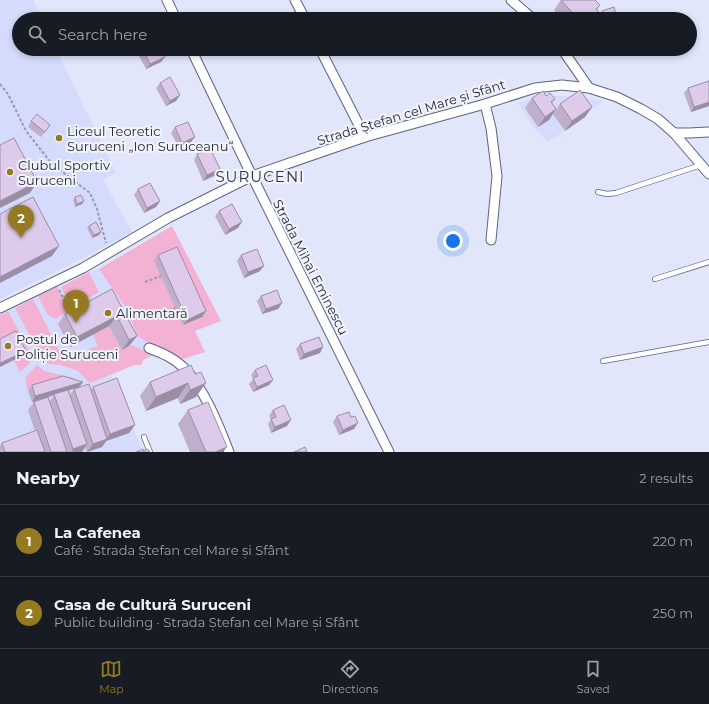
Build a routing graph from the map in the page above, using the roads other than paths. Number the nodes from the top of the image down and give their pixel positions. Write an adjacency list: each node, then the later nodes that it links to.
1 (167, 0): 4 (street)
2 (295, 0): 5 (street)
3 (511, 0): 6 (street)
4 (173, 12)
5 (301, 12)
6 (525, 12)
7 (194, 56): 17 (street, Strada Mihai Eminescu)
8 (324, 56): 14 (street)
9 (567, 56): 10 (street)
10 (589, 88): 11 (street, Strada Ștefan cel Mare și Sfânt); 13 (street, Strada Ștefan cel Mare și Sfânt)
11 (484, 104): 14 (street, Strada Ștefan cel Mare și Sfânt); 19 (street)
12 (709, 132): 13 (street)
13 (674, 133): 15 (street, Strada Ștefan cel Mare și Sfânt)
14 (365, 136): 17 (street, Strada Ștefan cel Mare și Sfânt)
15 (701, 165): 16 (street, Strada Ștefan cel Mare și Sfânt); 18 (lane)
16 (709, 174)
17 (252, 176): 22 (street, Strada Ștefan cel Mare și Sfânt); 29 (street, Strada Mihai Eminescu)
18 (598, 192)
19 (491, 240)
20 (709, 262): 21 (lane)
21 (655, 279)
22 (0, 308)
23 (709, 342): 25 (lane)
24 (149, 348): 28 (street)
25 (603, 361)
26 (144, 437): 27 (lane)
27 (150, 452)
28 (229, 452)
29 (389, 452)

